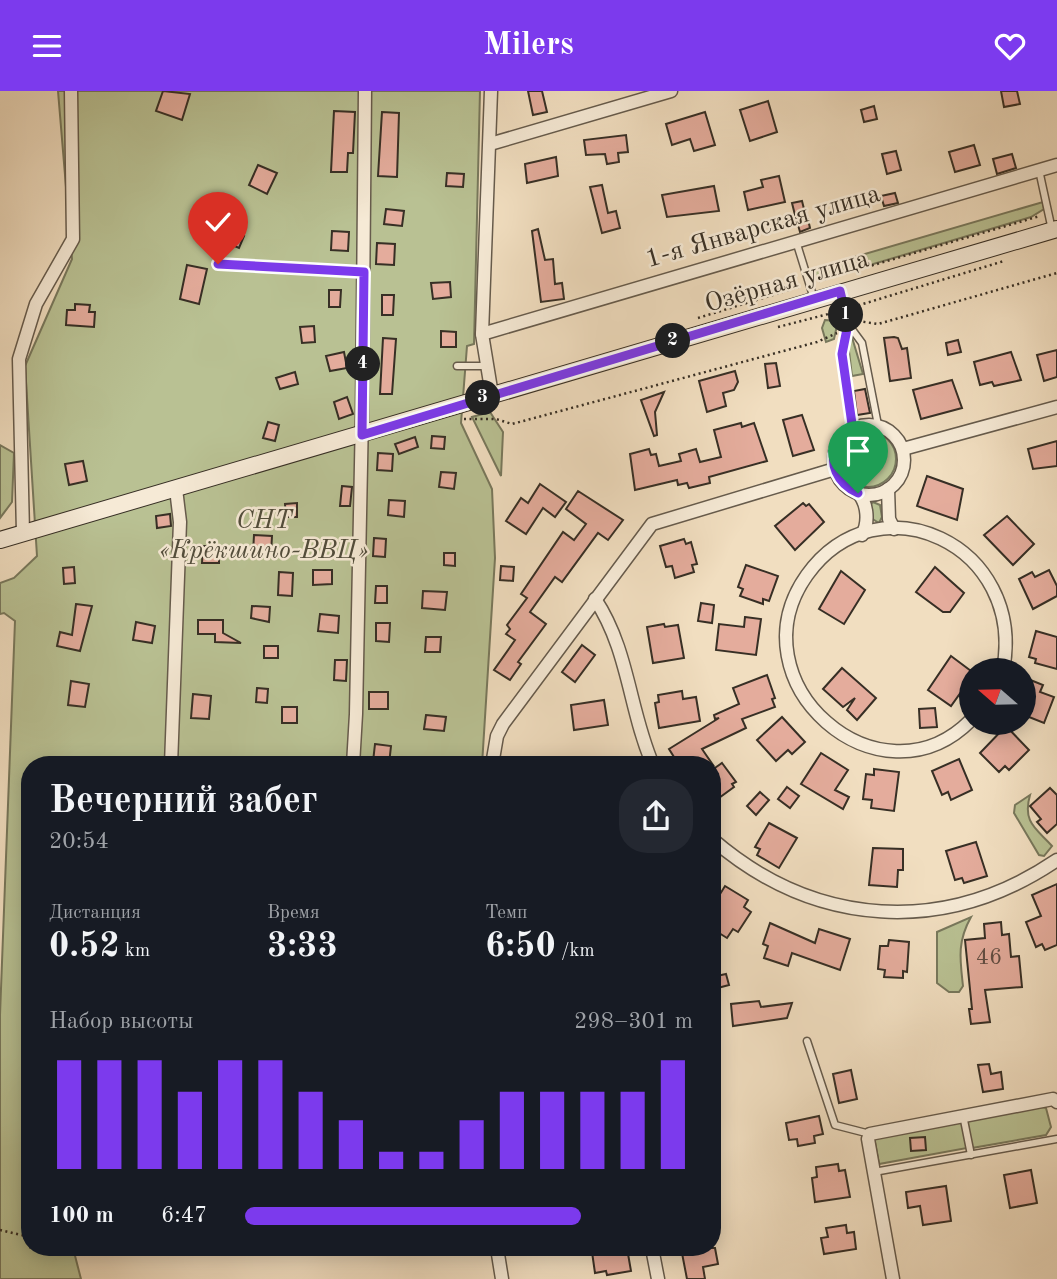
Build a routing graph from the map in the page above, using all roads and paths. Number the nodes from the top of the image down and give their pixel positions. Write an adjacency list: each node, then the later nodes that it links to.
1 (71, 91): 33 (street)
2 (365, 91): 12 (street)
3 (491, 91): 5 (street)
4 (671, 91): 5 (street)
5 (490, 144): 18 (street)
6 (1057, 165): 7 (street, 1-я Январская улица)
7 (1039, 170): 8 (lane); 10 (street, 1-я Январская улица)
8 (1048, 213): 9 (lane); 15 (path)
9 (1054, 230): 14 (main road, Озёрная улица)
10 (796, 241): 15 (lane); 18 (street, 1-я Январская улица)
11 (218, 264): 12 (lane)
12 (364, 272): 26 (street)
13 (1057, 273): 17 (path)
14 (840, 291): 15 (main road, Озёрная улица); 17 (lane)
15 (812, 292): 16 (path); 21 (main road, Озёрная улица)
16 (689, 321)
17 (848, 324): 23 (path); 24 (lane); 25 (lane)
18 (482, 334): 20 (street)
19 (457, 366): 20 (lane)
20 (486, 366): 21 (street)
21 (492, 395): 26 (main road, Озёрная улица)
22 (1057, 407): 27 (street)
23 (464, 419)
24 (878, 425): 25 (street); 27 (street)
25 (852, 429): 28 (street)
26 (362, 435): 29 (main road, Озёрная улица); 40 (street)
27 (903, 449): 30 (street)
28 (835, 469): 31 (street); 36 (street)
29 (176, 489): 33 (main road, Озёрная улица); 39 (street)
30 (888, 489): 31 (street); 32 (street)
31 (858, 493): 34 (street)
32 (894, 529): 34 (street); 37 (street)
33 (23, 533): 35 (main road, Озёрная улица)
34 (862, 535): 38 (street)
35 (0, 540)
36 (595, 599): 41 (street); 42 (street)
37 (1004, 658)
38 (959, 729)
39 (171, 756)
40 (353, 756)
41 (494, 756)
42 (650, 756)
43 (721, 847): 44 (street)
44 (1057, 860)
45 (807, 1041): 48 (lane)
46 (1056, 1099): 47 (street)
47 (963, 1115): 48 (street); 50 (lane)
48 (870, 1134): 51 (street)
49 (1057, 1139): 50 (lane)
50 (971, 1155): 51 (lane)
51 (874, 1172): 58 (street)
52 (0, 1230): 53 (path)
53 (21, 1235)
54 (498, 1256): 56 (street)
55 (654, 1256): 57 (street)
56 (502, 1279)
57 (658, 1279)
58 (893, 1279)

